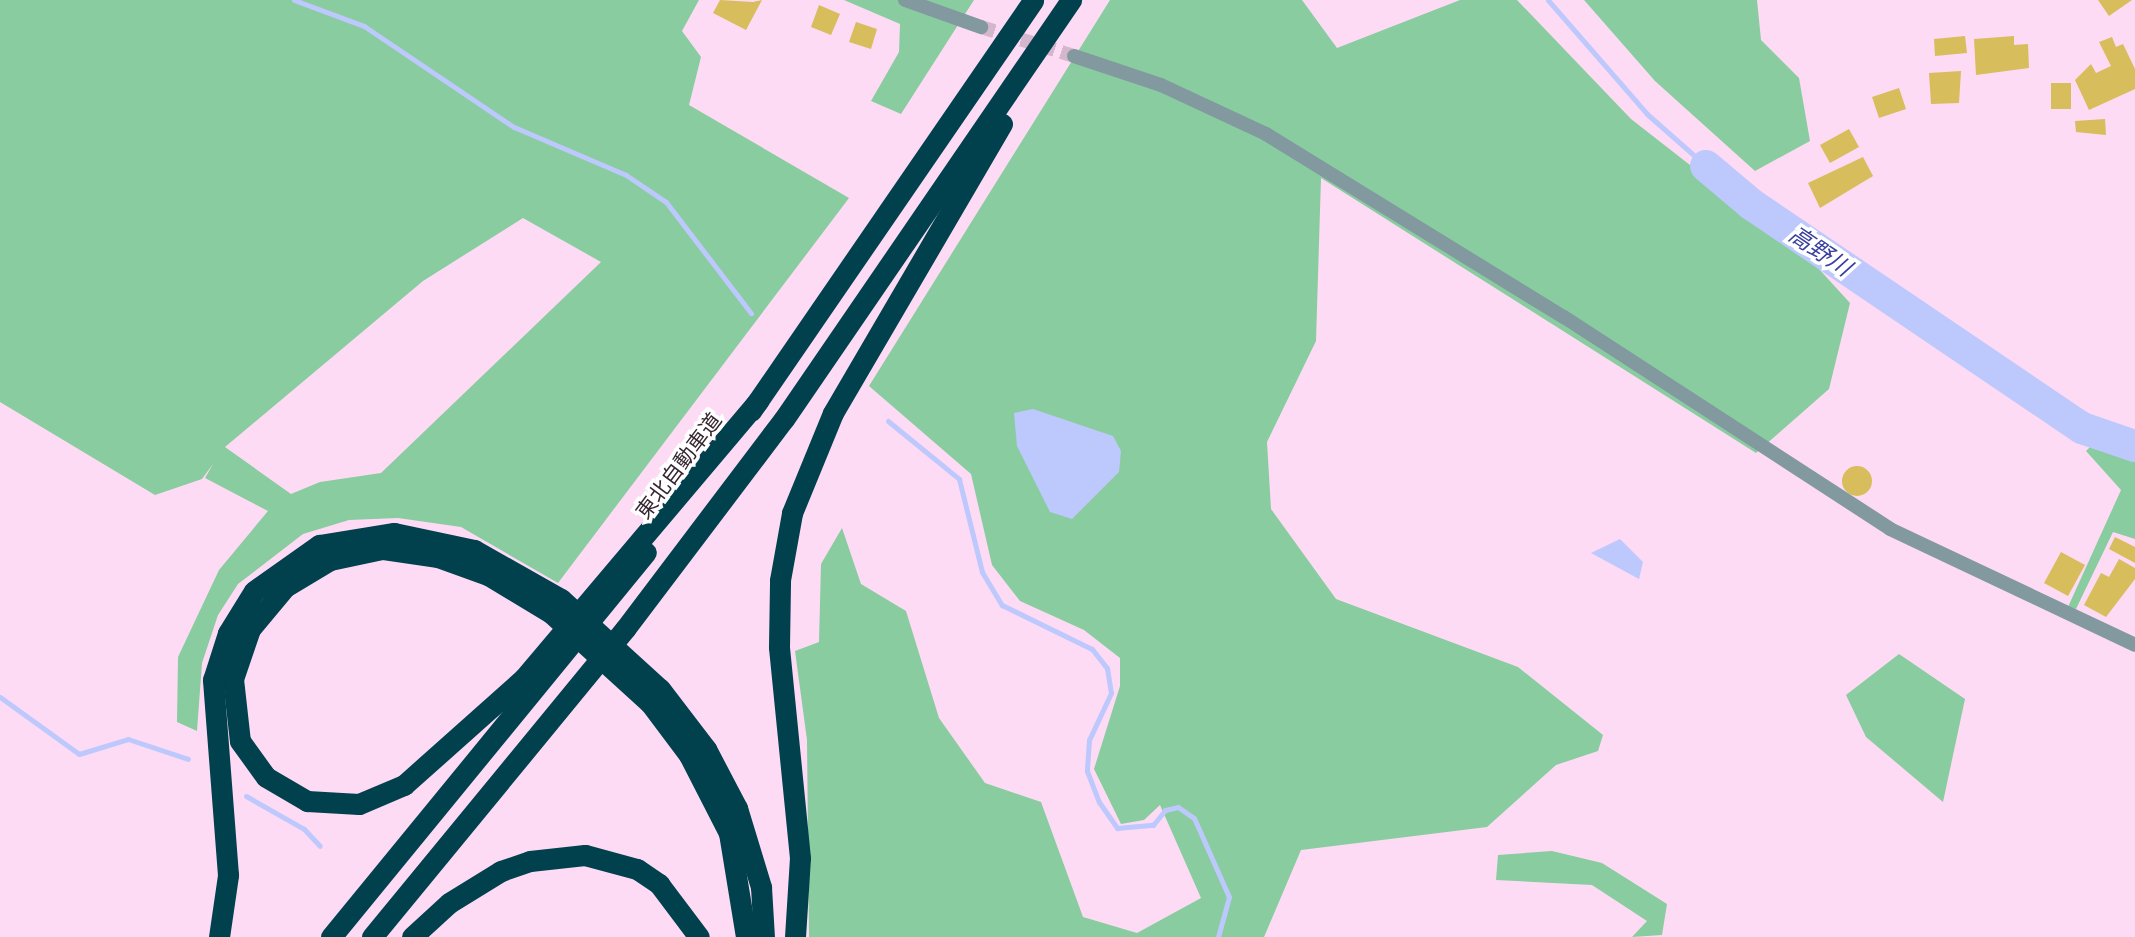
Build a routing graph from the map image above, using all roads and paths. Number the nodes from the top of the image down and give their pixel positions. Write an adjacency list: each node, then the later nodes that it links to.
1 (905, 0): 4 (street)
2 (1033, 0): 6 (highway, 東北自動車道)
3 (1071, 0): 12 (highway); 17 (highway)
4 (981, 27)
5 (1073, 56): 8 (street)
6 (758, 401): 7 (highway); 11 (highway, 東北自動車道)
7 (556, 606): 9 (highway, bridge); 10 (highway)
8 (2135, 645)
9 (655, 696): 15 (highway); 16 (highway)
10 (219, 937)
11 (331, 937)
12 (372, 937)
13 (412, 937): 14 (highway)
14 (699, 937)
15 (746, 937)
16 (764, 937)
17 (795, 937)

